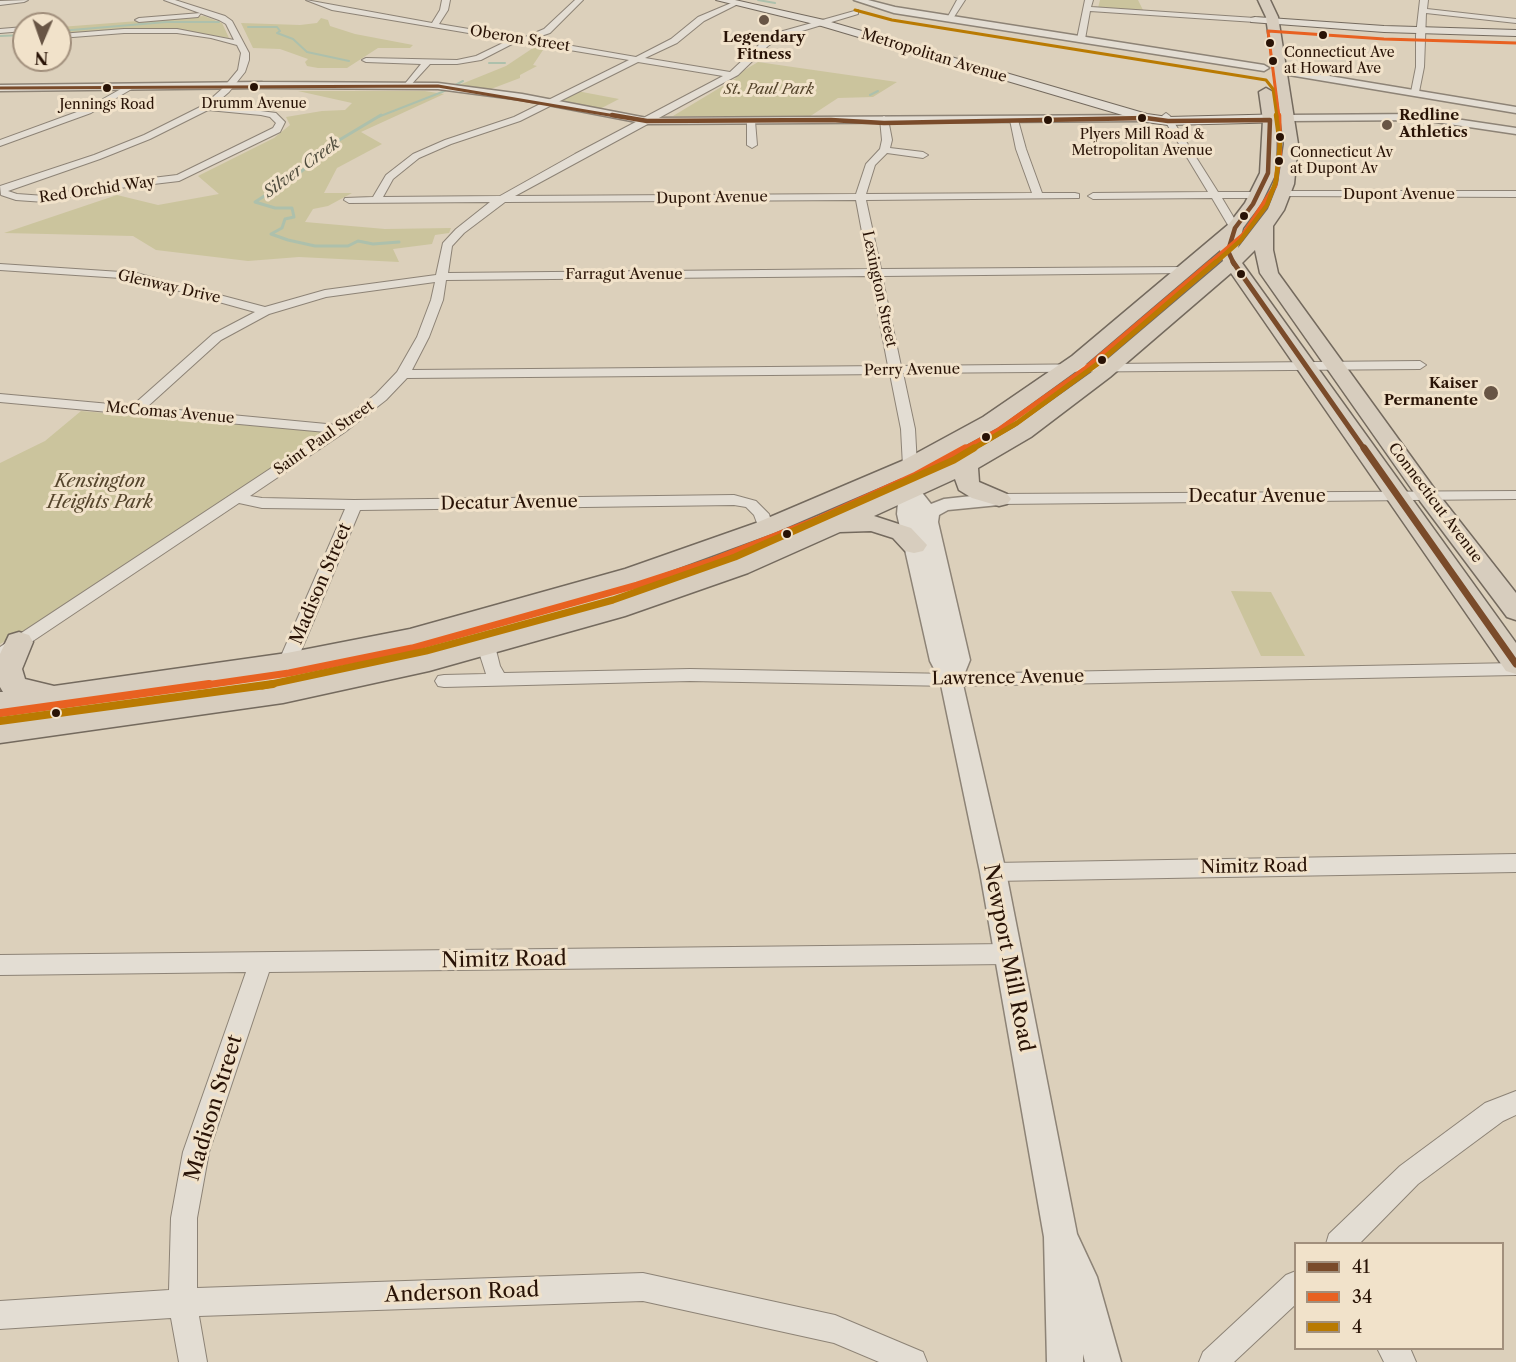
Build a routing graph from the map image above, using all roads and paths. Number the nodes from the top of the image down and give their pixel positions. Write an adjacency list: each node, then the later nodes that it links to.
1 (24, 0): 13 (street)
2 (168, 0): 18 (street)
3 (310, 0): 25 (street, Oberon Street)
4 (446, 0): 25 (street)
5 (565, 0): 12 (street)
6 (721, 0): 14 (main road, Metropolitan Avenue)
7 (858, 0): 20 (street)
8 (961, 0): 20 (street)
9 (1089, 0): 15 (street)
10 (1264, 0): 22 (main road)
11 (1424, 0): 16 (street)
12 (579, 1): 30 (street)
13 (0, 3)
14 (735, 3): 24 (main road, Metropolitan Avenue); 33 (street)
15 (1087, 9): 19 (street); 29 (street)
16 (1423, 11): 23 (street); 26 (street)
17 (855, 12): 24 (street, Saint Paul Street)
18 (209, 14): 21 (street); 31 (street)
19 (1254, 14): 22 (main road); 36 (main road)
20 (949, 18): 29 (street)
21 (125, 21)
22 (1273, 21): 26 (main road); 36 (main road)
23 (1516, 21)
24 (820, 22): 37 (street, Saint Paul Street); 46 (main road, Metropolitan Avenue)
25 (434, 25): 30 (street, Oberon Street)
26 (1421, 31): 27 (main road); 42 (street)
27 (1516, 33)
28 (72, 35): 31 (street)
29 (1081, 39): 36 (street)
30 (524, 40): 33 (street, Oberon Street)
31 (241, 44): 39 (street)
32 (508, 44): 35 (street)
33 (638, 59): 37 (street, Oberon Street); 43 (street)
34 (366, 60): 35 (street)
35 (428, 62): 38 (street)
36 (1274, 73): 42 (street); 47 (main road); 48 (main road)
37 (731, 75): 51 (street, Saint Paul Street)
38 (408, 85): 39 (street); 43 (street)
39 (230, 86): 41 (street); 44 (street)
40 (0, 87): 41 (street)
41 (131, 87): 55 (street)
42 (1415, 92): 45 (street)
43 (546, 104): 51 (street); 68 (street)
44 (207, 107): 59 (street); 59 (street, Red Orchid Way)
45 (1516, 110)
46 (1110, 114): 49 (main road, Metropolitan Avenue); 50 (street)
47 (1270, 118): 48 (main road, Metropolitan Avenue); 49 (main road, Metropolitan Avenue); 63 (main road)
48 (1289, 118): 54 (street); 60 (main road)
49 (1167, 119): 62 (street)
50 (1014, 120): 53 (street); 64 (street)
51 (647, 121): 52 (street); 70 (street, Saint Paul Street)
52 (751, 121): 53 (street); 56 (street)
53 (884, 121): 57 (street)
54 (1516, 131)
55 (0, 142)
56 (752, 145)
57 (885, 150): 58 (street); 67 (street, Lexington Street)
58 (923, 155)
59 (1, 189)
60 (1282, 194): 61 (street, Dupont Avenue); 71 (main road)
61 (1516, 194)
62 (1214, 195): 63 (street); 66 (street); 72 (street)
63 (1258, 195): 72 (main road)
64 (1038, 196): 65 (street, Dupont Avenue); 67 (street, Dupont Avenue)
65 (1075, 196)
66 (1093, 196)
67 (860, 197): 70 (street, Dupont Avenue); 77 (street, Lexington Street)
68 (377, 199): 69 (street, Dupont Avenue); 70 (street, Dupont Avenue)
69 (349, 200)
70 (500, 200): 78 (street, Saint Paul Street)
71 (1264, 227): 73 (main road); 83 (main road, Connecticut Avenue)
72 (1234, 228): 73 (main road); 75 (main road)
73 (1232, 262): 82 (main road, Connecticut Avenue); 85 (main road)
74 (0, 267): 80 (street, Glenway Drive)
75 (1185, 270): 76 (street, Farragut Avenue); 79 (main road)
76 (1150, 272): 77 (street, Farragut Avenue); 79 (street)
77 (875, 273): 78 (street, Farragut Avenue); 86 (street, Lexington Street)
78 (441, 278): 80 (street, Farragut Avenue); 87 (street, Saint Paul Street)
79 (1167, 287): 84 (main road)
80 (265, 311): 89 (street, Farragut Avenue)
81 (1420, 365): 83 (street, Perry Avenue)
82 (1307, 366): 83 (street, Perry Avenue); 85 (street, Perry Avenue); 94 (main road, Connecticut Avenue)
83 (1334, 366): 95 (main road, Connecticut Avenue)
84 (1065, 369): 85 (street, Perry Avenue); 86 (street, Perry Avenue); 92 (main road)
85 (1108, 369): 91 (main road)
86 (897, 371): 87 (street, Perry Avenue); 92 (street, Lexington Street)
87 (403, 374): 90 (street, Saint Paul Street)
88 (0, 398): 89 (street, McComas Avenue)
89 (136, 410): 90 (street, McComas Avenue)
90 (340, 429): 96 (street, Saint Paul Street)
91 (966, 465): 92 (main road); 97 (main road)
92 (911, 478): 99 (street, Newport Mill Road); 100 (main road); 101 (main road); 102 (street, Newport Mill Road)
93 (1516, 495): 95 (street, Decatur Avenue)
94 (1395, 496): 95 (street, Decatur Avenue); 97 (street, Decatur Avenue); 107 (main road, Connecticut Avenue)
95 (1428, 496): 103 (main road, Connecticut Avenue)
96 (238, 498): 98 (street, Decatur Avenue); 105 (street, Saint Paul Street)
97 (999, 499): 99 (street)
98 (354, 505): 101 (street, Decatur Avenue); 106 (street, Madison Street)
99 (928, 522): 110 (street, Newport Mill Road)
100 (836, 525): 102 (main road); 104 (main road)
101 (765, 528): 106 (main road)
102 (914, 545): 110 (street, Newport Mill Road)
103 (1516, 611)
104 (486, 646): 109 (street); 114 (main road)
105 (9, 649): 112 (main road)
106 (287, 663): 112 (main road)
107 (1516, 664)
108 (1516, 669): 110 (street, Lawrence Avenue)
109 (499, 679): 110 (street, Lawrence Avenue); 111 (street, Lawrence Avenue)
110 (951, 680): 116 (street, Newport Mill Road)
111 (444, 681)
112 (70, 695): 113 (main road)
113 (0, 703)
114 (0, 732)
115 (1516, 863): 116 (street, Nimitz Road)
116 (993, 872): 117 (street, Newport Mill Road)
117 (1008, 954): 118 (street, Nimitz Road); 121 (street, Newport Mill Road)
118 (261, 963): 119 (street, Nimitz Road); 124 (street, Madison Street)
119 (0, 965)
120 (1516, 1103): 122 (street)
121 (1061, 1236): 129 (street, Newport Mill Road); 132 (street, Newport Mill Road)
122 (1341, 1242)
123 (1294, 1287): 133 (street)
124 (183, 1303): 125 (street, Anderson Road); 127 (street, Madison Street); 128 (street, Anderson Road)
125 (0, 1315)
126 (1392, 1350): 134 (street)
127 (194, 1362)
128 (913, 1362)
129 (1065, 1362)
130 (1071, 1362): 131 (street)
131 (1089, 1362)
132 (1103, 1362)
133 (1216, 1362)
134 (1402, 1362)

